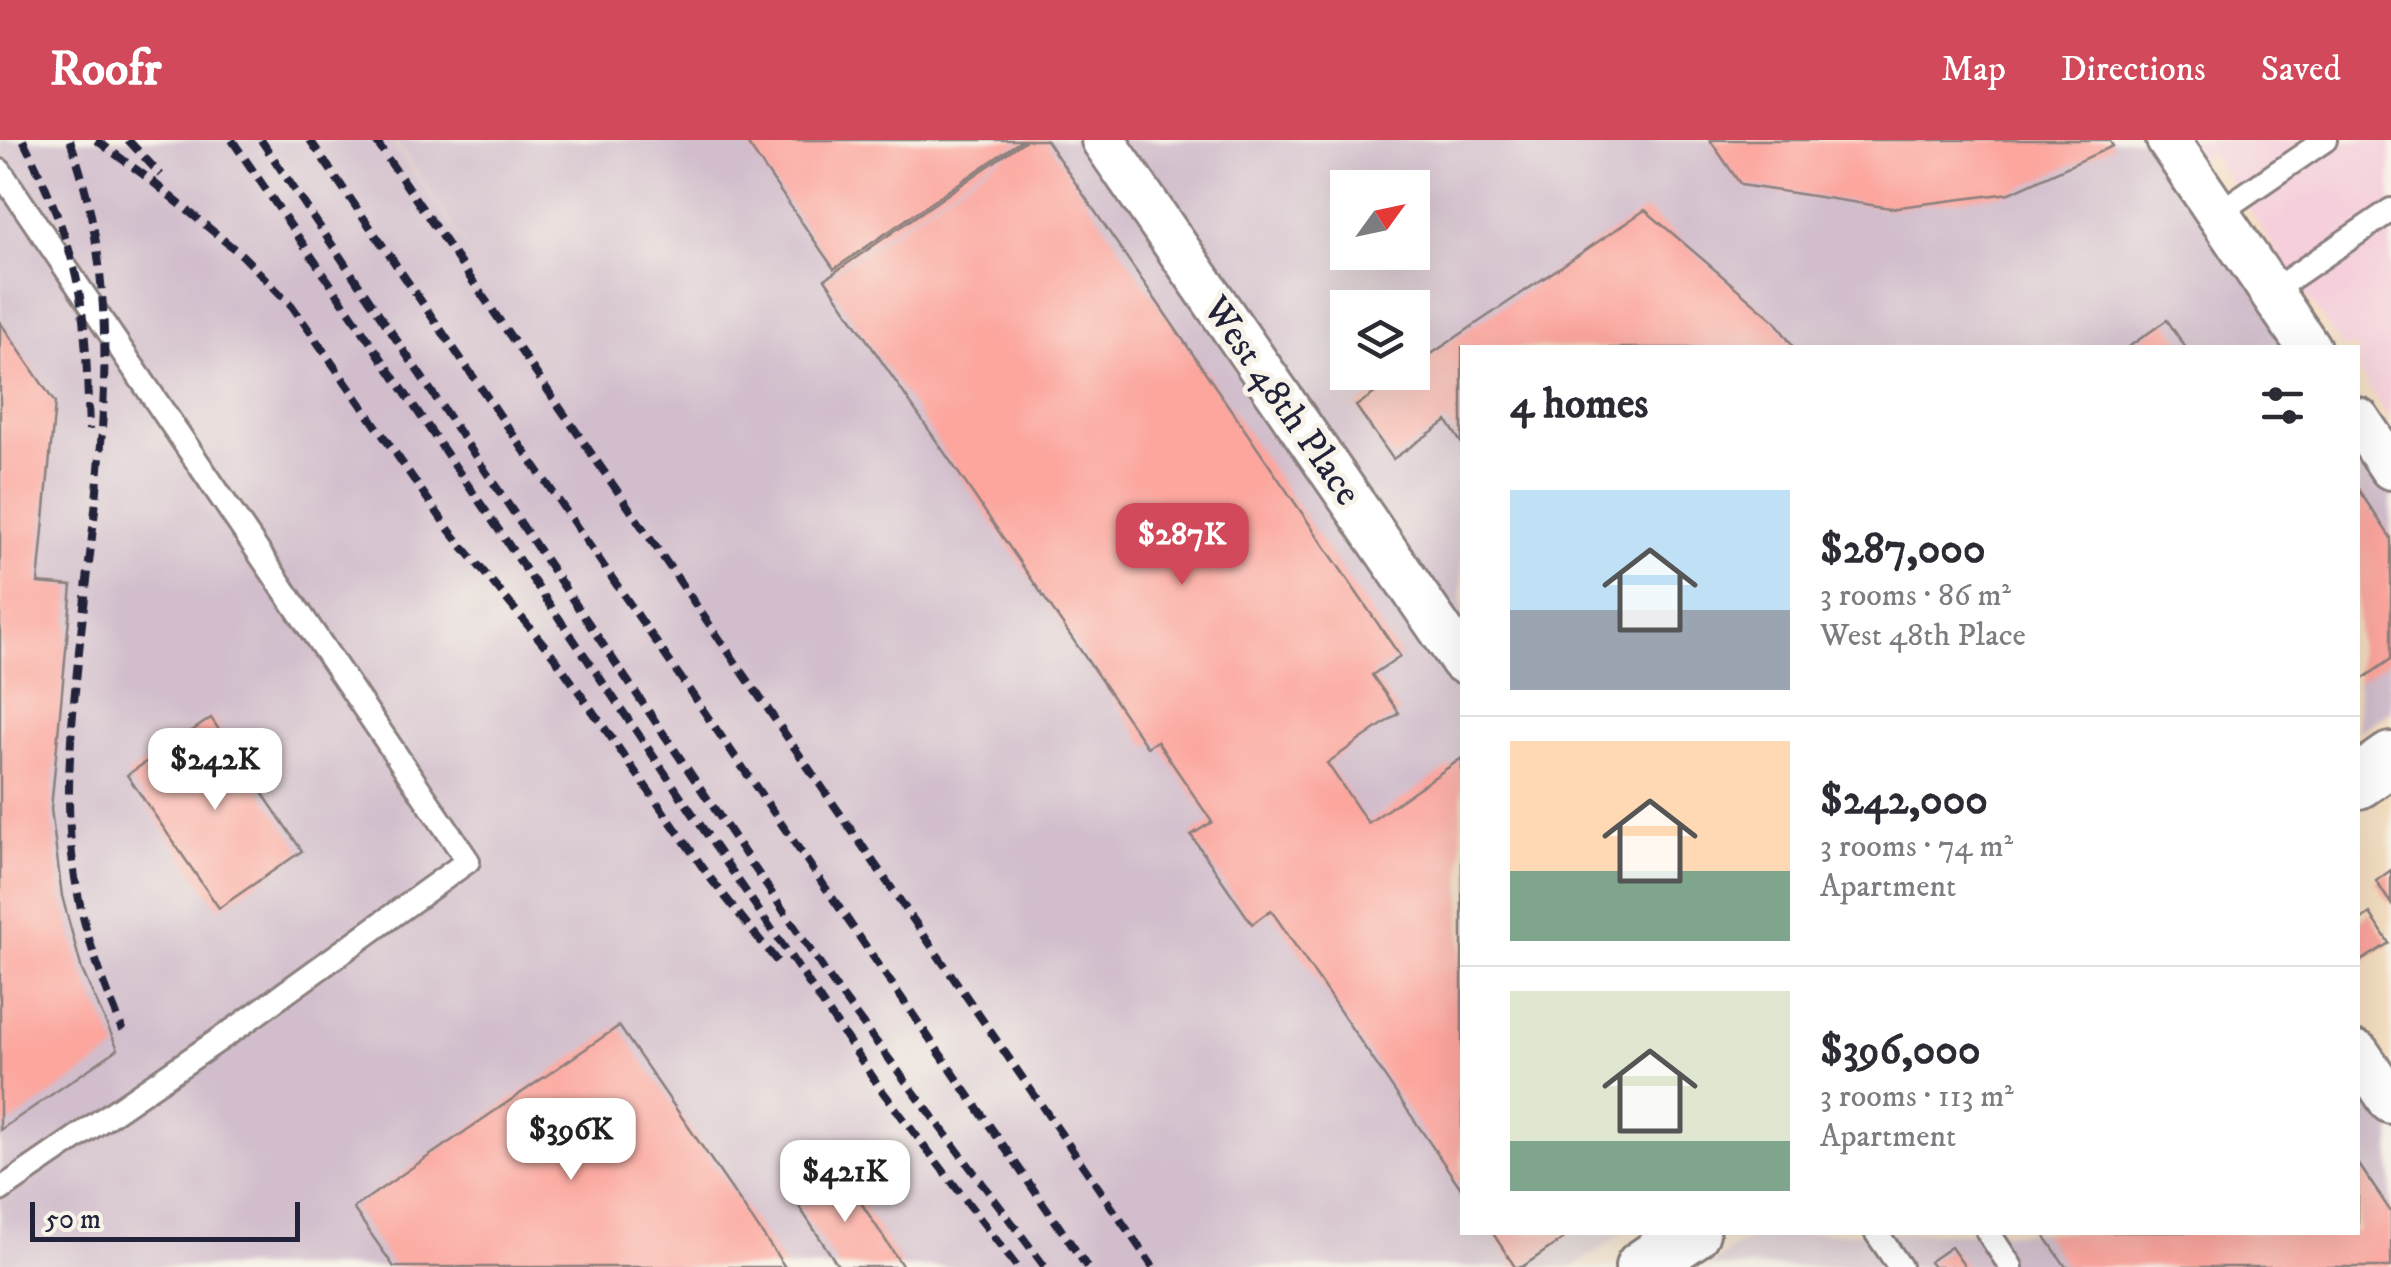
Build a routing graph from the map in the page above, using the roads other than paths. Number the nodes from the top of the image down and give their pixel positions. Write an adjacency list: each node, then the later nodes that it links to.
1 (1103, 140): 11 (street, West 48th Place)
2 (2168, 140): 6 (street)
3 (2325, 140): 6 (lane)
4 (0, 171): 16 (lane)
5 (2391, 210): 7 (lane)
6 (2218, 213): 7 (street)
7 (2271, 292): 8 (street)
8 (2307, 345)
9 (2360, 422): 10 (street)
10 (2391, 468)
11 (1460, 658)
12 (2391, 760): 13 (street)
13 (2360, 781)
14 (2360, 1056): 15 (street)
15 (2388, 1092)
16 (0, 1190)
17 (1690, 1235): 20 (street)
18 (1878, 1235): 21 (lane)
19 (1990, 1235): 22 (lane)
20 (1642, 1267)
21 (1900, 1267)
22 (2011, 1267)

